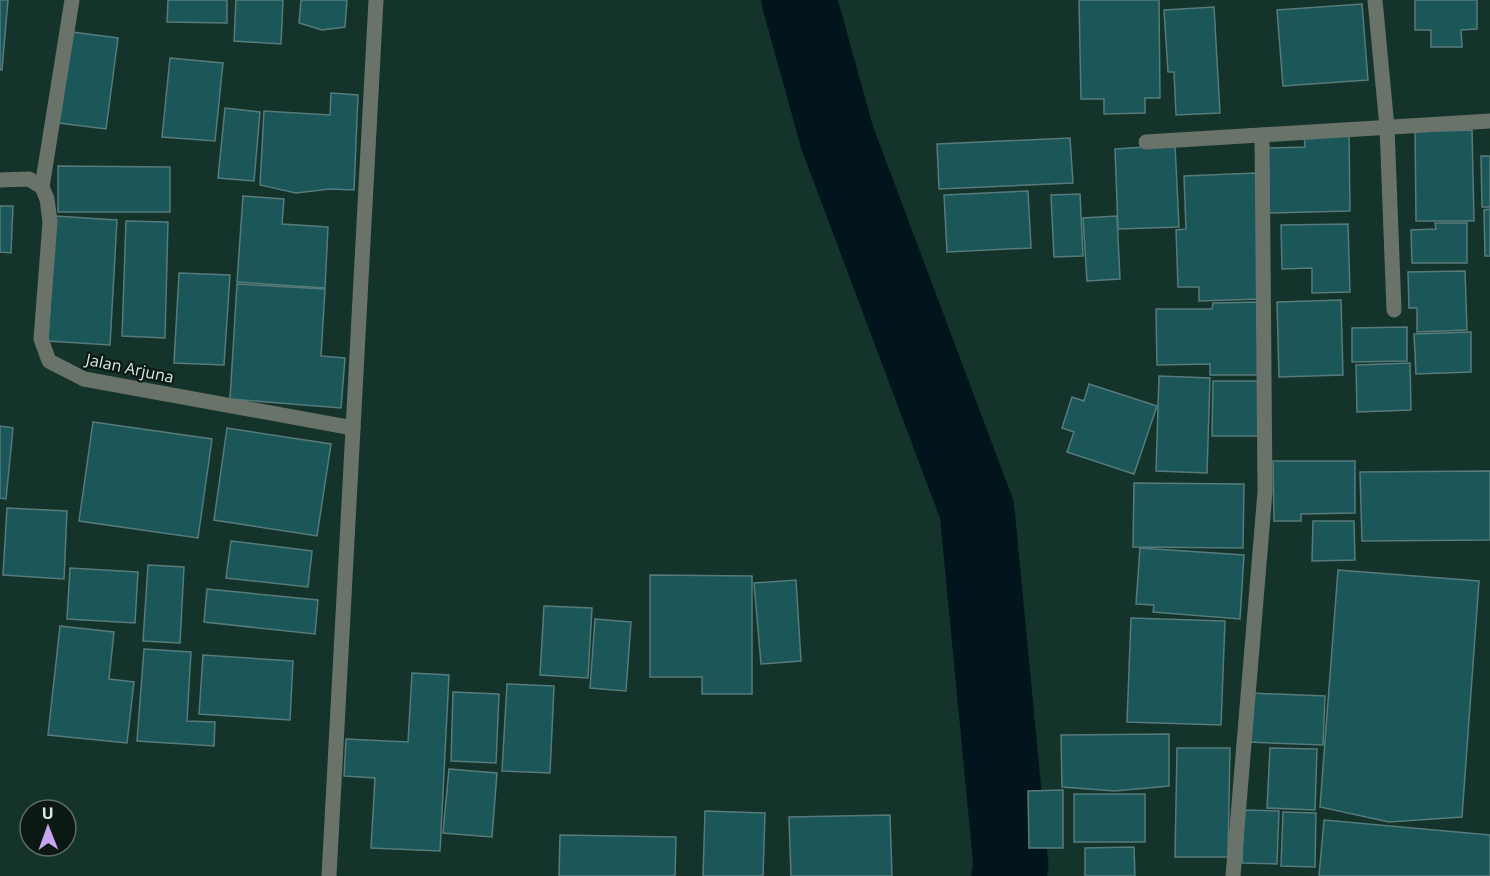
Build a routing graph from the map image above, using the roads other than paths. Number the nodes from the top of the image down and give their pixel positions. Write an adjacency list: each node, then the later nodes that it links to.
1 (72, 0): 9 (street)
2 (376, 0): 11 (street)
3 (1376, 0): 5 (street)
4 (1490, 121): 5 (street)
5 (1387, 127): 6 (street); 10 (street)
6 (1262, 135): 7 (street); 13 (street)
7 (1146, 142)
8 (0, 180): 9 (street)
9 (42, 188): 11 (street, Jalan Arjuna)
10 (1394, 310)
11 (353, 428): 12 (street)
12 (329, 876)
13 (1233, 876)

